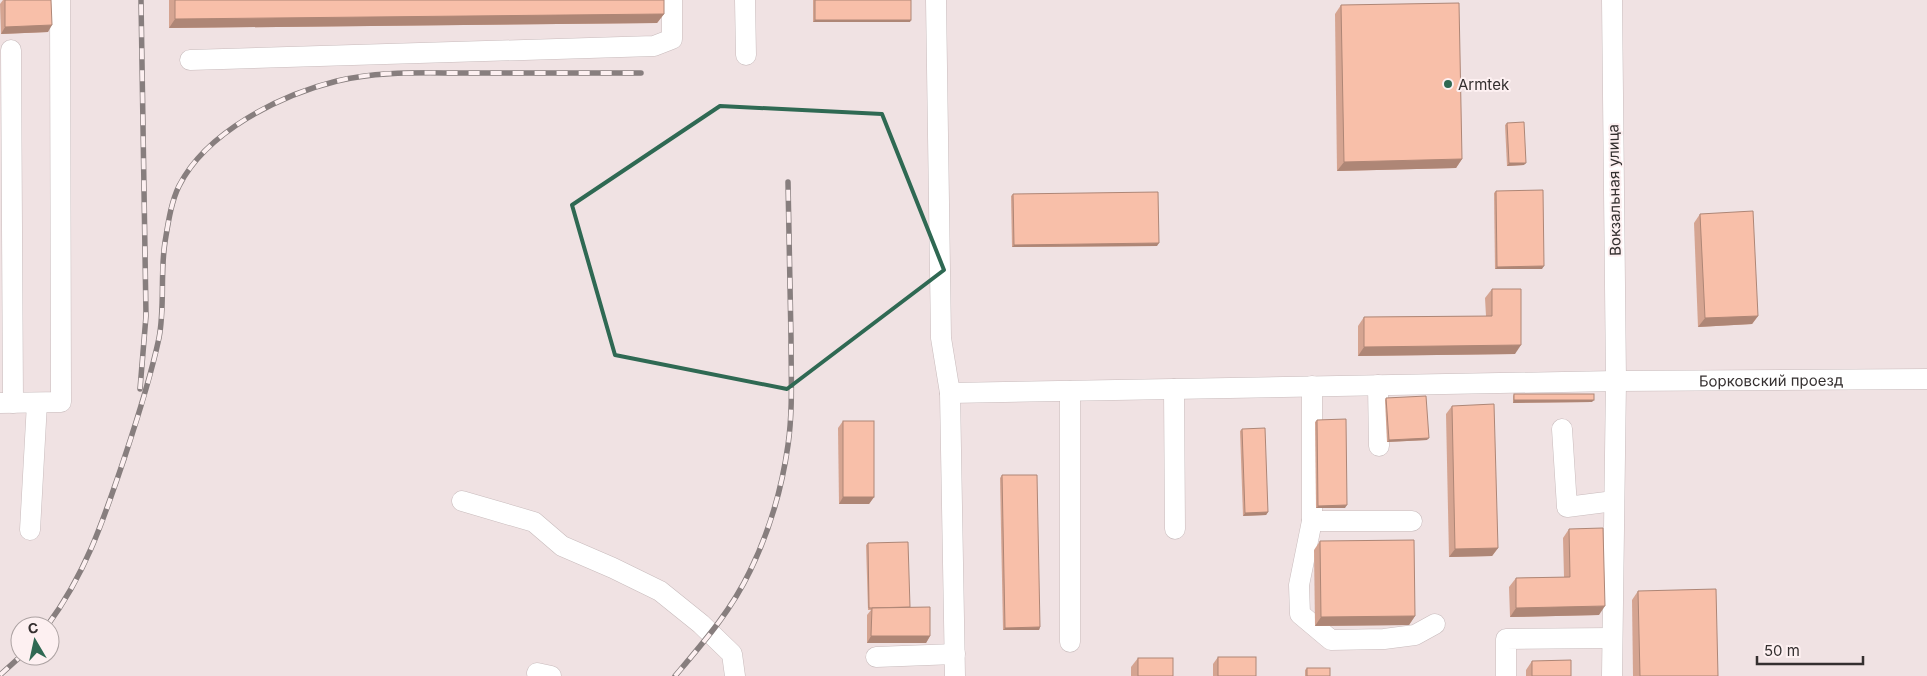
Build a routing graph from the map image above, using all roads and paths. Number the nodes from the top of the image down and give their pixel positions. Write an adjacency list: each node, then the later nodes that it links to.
1 (60, 0): 17 (street)
2 (672, 0): 8 (street)
3 (745, 0): 7 (street)
4 (936, 0): 15 (street)
5 (1612, 0): 10 (street, Вокзальная улица)
6 (11, 50): 16 (street)
7 (746, 55)
8 (190, 60)
9 (1927, 379): 10 (street, Борковский проезд)
10 (1616, 381): 11 (street, Борковский проезд); 21 (street, Вокзальная улица)
11 (1378, 385): 12 (street, Борковский проезд); 19 (street)
12 (1312, 386): 13 (street, Борковский проезд); 22 (street)
13 (1174, 389): 14 (street, Борковский проезд); 24 (street)
14 (1070, 391): 15 (street, Борковский проезд); 28 (street)
15 (950, 393): 29 (street)
16 (6, 403): 17 (street)
17 (37, 403): 25 (street)
18 (1562, 429): 21 (street)
19 (1379, 446)
20 (462, 501): 31 (street)
21 (1614, 501): 27 (street, Вокзальная улица)
22 (1312, 520): 23 (street); 26 (street)
23 (1412, 521)
24 (1175, 529)
25 (30, 530)
26 (1435, 624)
27 (1612, 638): 33 (street); 34 (street, Вокзальная улица)
28 (1070, 642)
29 (955, 654): 30 (street); 32 (street)
30 (876, 657)
31 (735, 676)
32 (955, 676)
33 (1506, 676)
34 (1612, 676)

